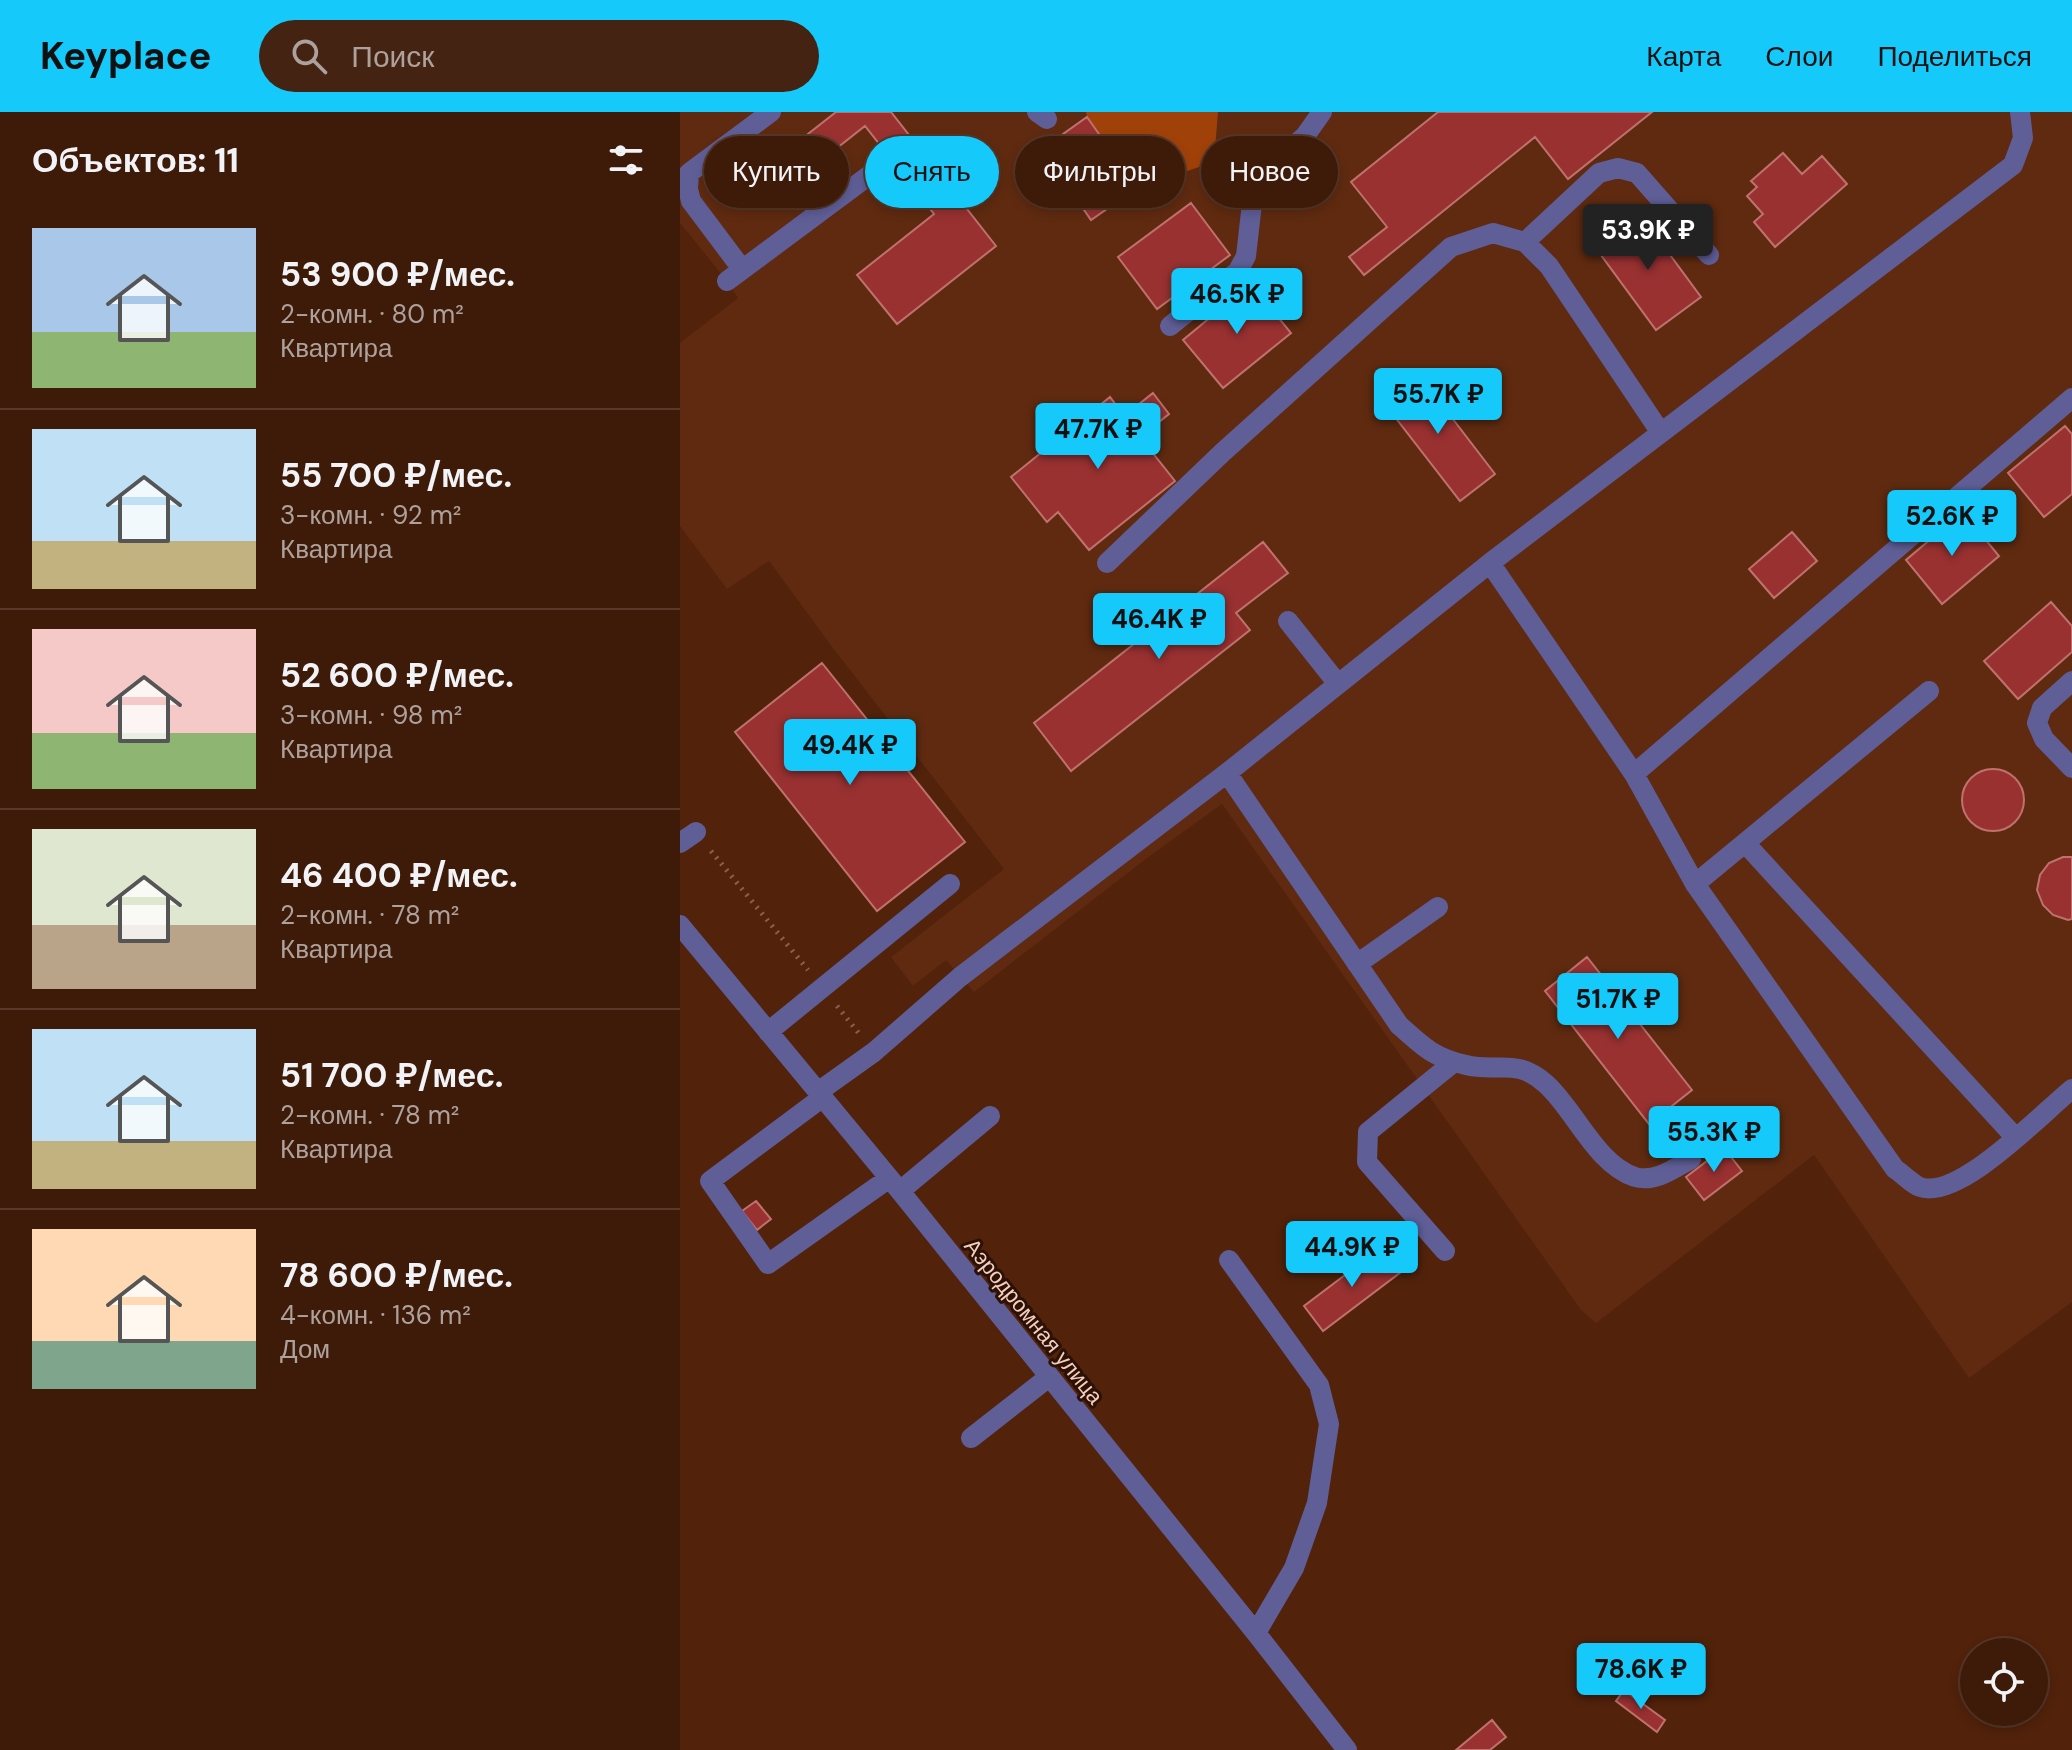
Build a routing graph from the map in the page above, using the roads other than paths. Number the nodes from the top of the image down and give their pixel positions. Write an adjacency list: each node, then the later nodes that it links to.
1 (771, 112): 4 (street)
2 (1322, 112): 7 (street)
3 (2020, 112): 9 (street)
4 (865, 178)
5 (1525, 242): 6 (street); 9 (street); 10 (street)
6 (1709, 255)
7 (1170, 326)
8 (2072, 398): 18 (street)
9 (1661, 433): 11 (street)
10 (1107, 563)
11 (1490, 563): 14 (street); 18 (street)
12 (1288, 621): 14 (street)
13 (2072, 681): 16 (street)
14 (1338, 684): 17 (street)
15 (1929, 691): 19 (street)
16 (2072, 768)
17 (1227, 773): 25 (street); 29 (street)
18 (1634, 774): 21 (street)
19 (1745, 843): 21 (street); 31 (street)
20 (950, 884): 26 (street)
21 (1695, 884): 31 (street)
22 (1438, 907): 25 (street)
23 (680, 925): 24 (street, Аэродромная улица)
24 (688, 947): 26 (street, Аэродромная улица)
25 (1357, 964): 27 (street)
26 (768, 1032): 29 (street, Аэродромная улица)
27 (1454, 1062): 32 (street); 34 (street)
28 (2072, 1089): 31 (street)
29 (820, 1095): 33 (street, Аэродромная улица); 33 (street)
30 (990, 1116): 33 (street)
31 (2015, 1137)
32 (1691, 1159)
33 (894, 1185): 36 (street, Аэродромная улица)
34 (1445, 1251)
35 (1229, 1260): 38 (street)
36 (1049, 1377): 37 (street); 38 (street, Аэродромная улица)
37 (971, 1438)
38 (1256, 1633): 39 (street, Аэродромная улица)
39 (1347, 1750)

